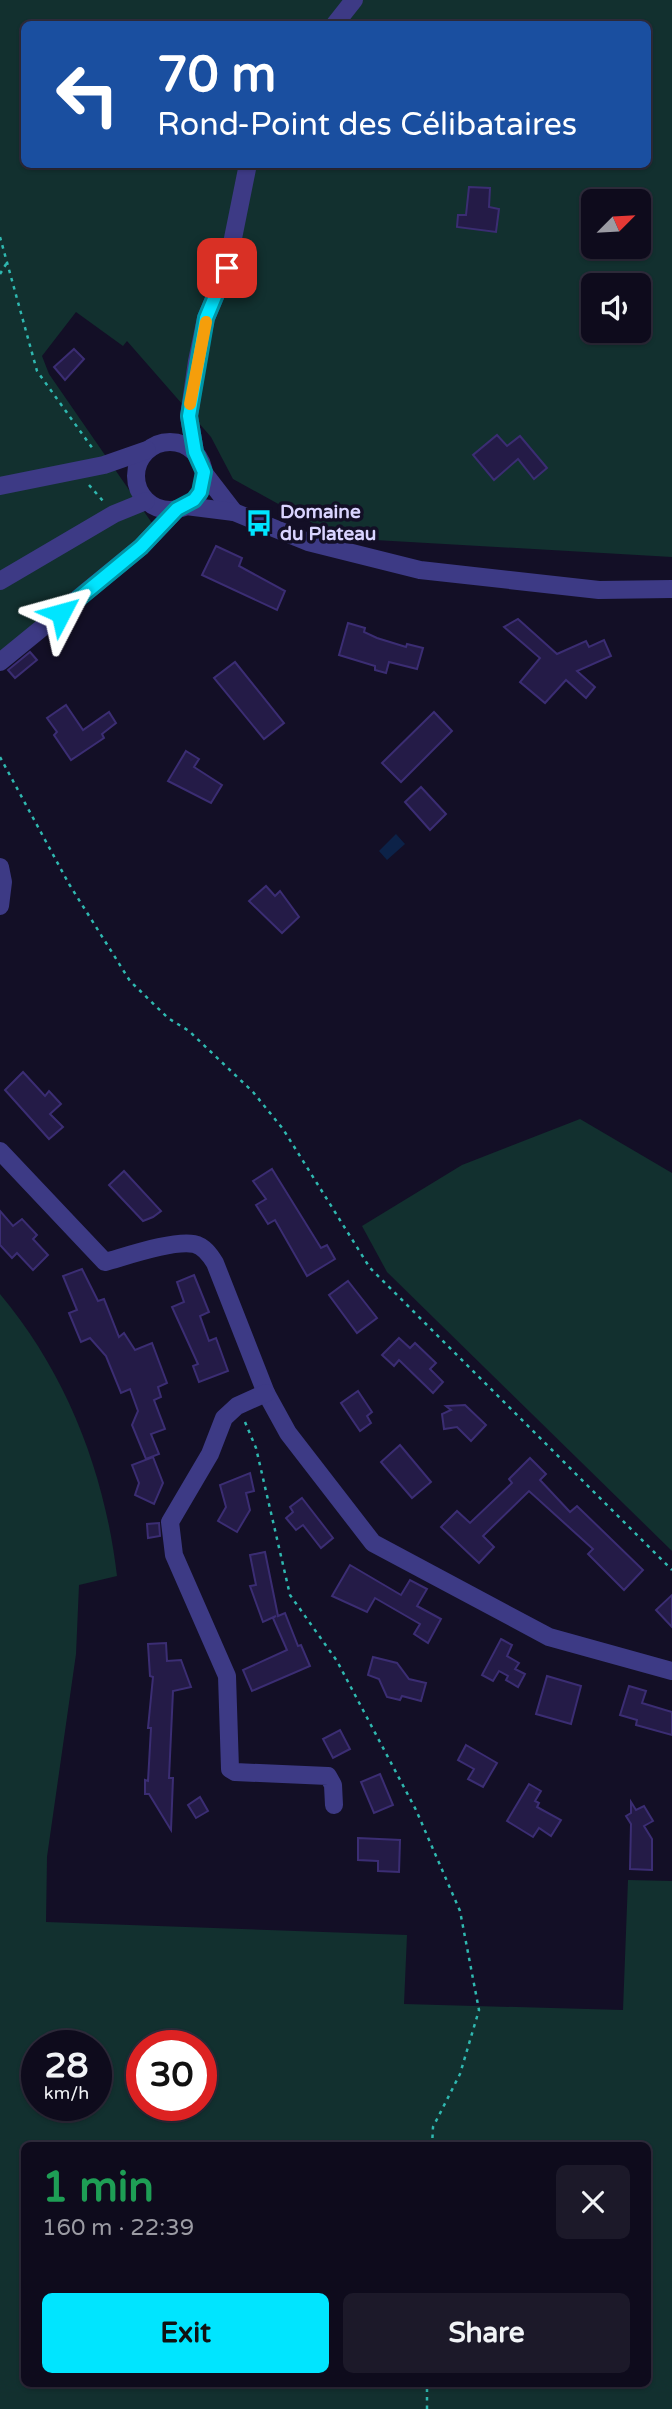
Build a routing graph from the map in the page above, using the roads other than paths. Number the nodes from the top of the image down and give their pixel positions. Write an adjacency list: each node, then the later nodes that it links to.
1 (354, 0): 2 (street)
2 (337, 21)
3 (247, 168): 4 (street)
4 (189, 416): 5 (street); 7 (street)
5 (174, 442): 6 (street); 7 (street)
6 (147, 450): 8 (street); 11 (street)
7 (195, 452): 9 (street)
8 (104, 465): 10 (street); 11 (street)
9 (204, 472): 12 (street); 13 (street)
10 (0, 486)
11 (143, 492): 12 (street); 14 (street); 15 (street)
12 (181, 508): 13 (street); 14 (street)
13 (234, 512): 16 (street)
14 (154, 535): 17 (street)
15 (0, 581)
16 (672, 589)
17 (0, 662)
18 (0, 867): 19 (street)
19 (0, 906)
20 (0, 1152): 21 (street)
21 (266, 1393): 22 (street); 23 (street)
22 (672, 1671)
23 (334, 1805)

